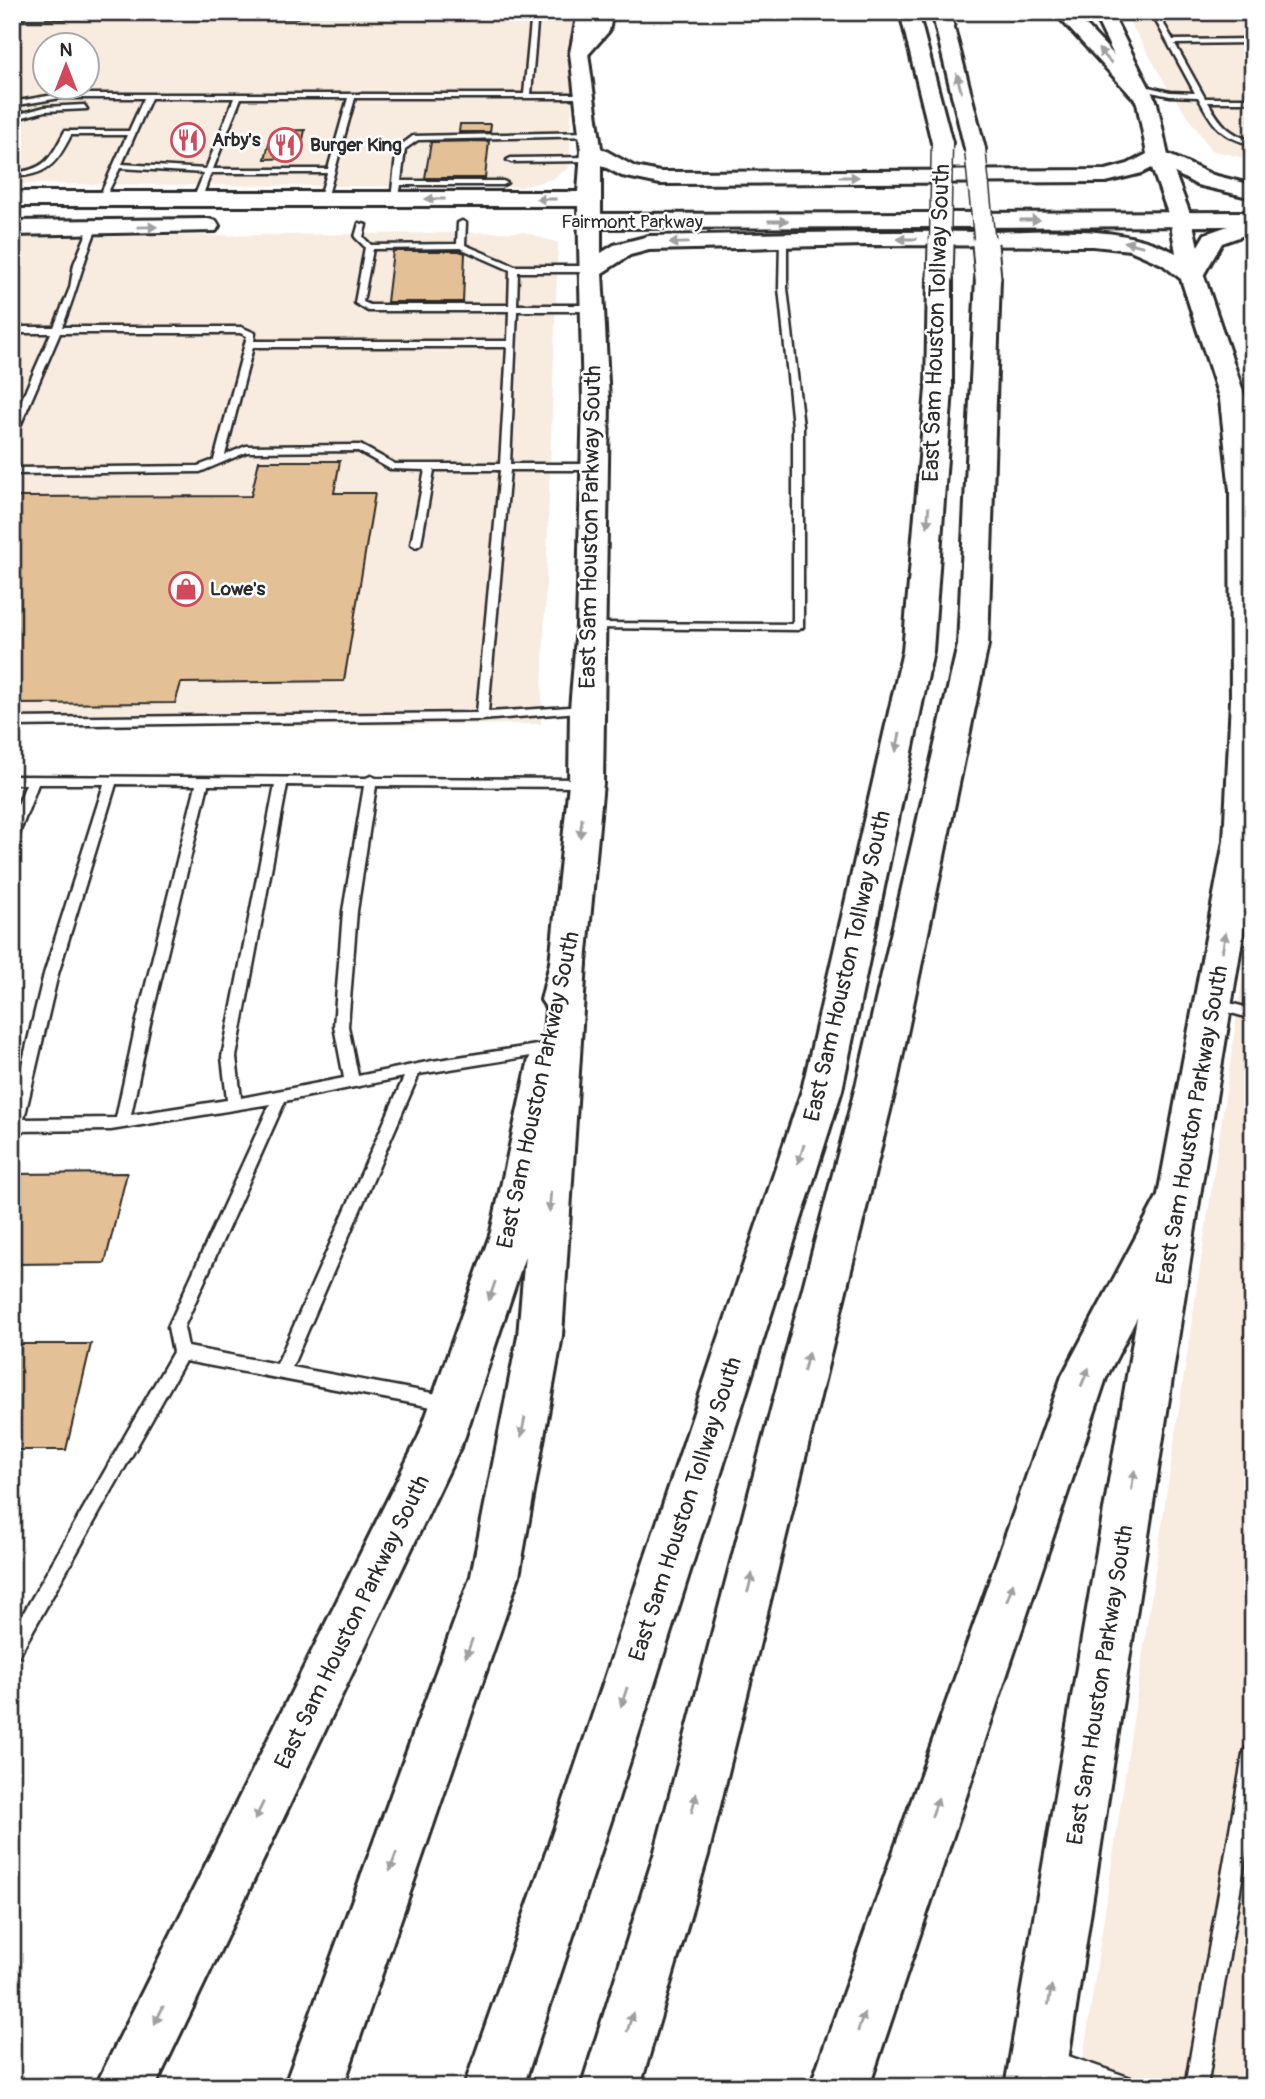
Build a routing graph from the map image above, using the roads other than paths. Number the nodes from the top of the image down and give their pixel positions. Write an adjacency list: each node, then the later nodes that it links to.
1 (308, 12): 10 (lane)
2 (535, 12): 18 (lane)
3 (587, 12): 13 (main road, East Sam Houston Parkway South)
4 (604, 12): 13 (main road)
5 (909, 12): 116 (main road, East Sam Houston Tollway South, one-way to 116, bridge)
6 (941, 12): 117 (main road, East Sam Houston Tollway South, one-way to 6, bridge)
7 (1063, 12): 20 (main road, one-way to 7)
8 (1102, 12): 20 (main road, East Sam Houston Parkway South)
9 (1154, 12): 11 (lane)
10 (12, 16)
11 (1170, 41): 12 (lane); 21 (lane)
12 (1253, 41)
13 (579, 54): 19 (main road, East Sam Houston Parkway South)
14 (102, 95): 15 (lane)
15 (149, 95): 16 (lane); 32 (lane)
16 (238, 96): 17 (lane); 39 (lane)
17 (352, 96): 18 (lane); 40 (lane)
18 (527, 96): 19 (lane)
19 (583, 96): 35 (main road, East Sam Houston Parkway South)
20 (1148, 98): 21 (lane); 36 (main road, East Sam Houston Parkway South)
21 (1203, 99): 22 (lane); 25 (lane); 34 (lane)
22 (1253, 100)
23 (32, 101): 26 (lane)
24 (87, 102): 27 (lane)
25 (1170, 103)
26 (12, 104)
27 (84, 107): 28 (lane); 29 (lane)
28 (79, 115)
29 (12, 118)
30 (74, 124): 31 (lane)
31 (68, 133): 32 (lane); 41 (lane)
32 (130, 133): 38 (lane)
33 (519, 137): 35 (lane); 37 (lane); 42 (lane)
34 (1253, 143)
35 (591, 148): 36 (main road, one-way to 36); 37 (lane); 54 (main road, East Sam Houston Parkway South)
36 (1158, 156): 44 (main road, East Sam Houston Parkway South); 45 (main road)
37 (511, 160): 43 (lane)
38 (119, 166): 39 (lane); 50 (lane)
39 (208, 171): 40 (lane); 51 (lane)
40 (331, 171): 53 (lane)
41 (12, 175)
42 (396, 191): 43 (main road, Fairmont Parkway); 53 (main road, Fairmont Parkway)
43 (503, 191): 54 (main road, Fairmont Parkway, one-way to 43)
44 (1174, 193): 45 (main road); 47 (main road); 56 (main road, East Sam Houston Parkway South)
45 (1253, 193)
46 (1124, 194): 48 (main road, Fairmont Parkway)
47 (1149, 194)
48 (657, 198)
49 (12, 199): 50 (main road, Fairmont Parkway)
50 (100, 200): 51 (main road, Fairmont Parkway); 55 (main road)
51 (197, 200): 52 (main road, Fairmont Parkway)
52 (288, 200): 53 (main road, Fairmont Parkway); 64 (main road)
53 (323, 200)
54 (588, 210): 56 (main road, Fairmont Parkway, one-way to 56); 69 (main road, East Sam Houston Parkway South)
55 (12, 215)
56 (1181, 219): 57 (main road, Fairmont Parkway); 70 (main road, East Sam Houston Parkway South)
57 (1253, 221): 70 (main road)
58 (437, 223): 65 (main road)
59 (487, 223): 65 (main road)
60 (387, 224): 61 (main road)
61 (353, 225): 67 (lane)
62 (226, 226): 64 (main road, one-way to 62)
63 (12, 228): 64 (main road)
64 (93, 228): 74 (lane)
65 (462, 234): 67 (lane); 68 (lane)
66 (783, 240): 69 (main road, one-way to 69); 70 (main road, one-way to 66); 85 (lane)
67 (369, 247): 71 (lane)
68 (514, 269): 69 (lane); 71 (lane)
69 (592, 269): 72 (main road, East Sam Houston Parkway South)
70 (1192, 276): 83 (main road, East Sam Houston Parkway South)
71 (513, 308): 72 (lane); 76 (lane)
72 (593, 308): 81 (main road, East Sam Houston Parkway South)
73 (12, 330): 74 (lane)
74 (57, 330): 75 (lane); 77 (lane)
75 (249, 344): 76 (lane); 78 (lane)
76 (512, 344): 80 (lane)
77 (12, 433)
78 (218, 461): 79 (lane); 82 (lane)
79 (430, 467): 80 (lane); 84 (lane)
80 (505, 467): 81 (lane); 87 (lane)
81 (596, 467): 85 (main road, East Sam Houston Parkway South)
82 (12, 471)
83 (1249, 541): 98 (main road, East Sam Houston Parkway South, one-way to 83)
84 (416, 544)
85 (592, 626): 86 (main road, East Sam Houston Parkway South)
86 (586, 709): 87 (lane); 95 (main road, East Sam Houston Parkway South)
87 (482, 716): 88 (lane)
88 (12, 722)
89 (12, 780): 90 (lane)
90 (33, 780): 91 (lane); 96 (lane)
91 (111, 780): 92 (lane); 106 (lane)
92 (203, 780): 93 (lane); 105 (lane)
93 (282, 780): 94 (lane); 104 (lane)
94 (371, 780): 95 (lane); 102 (lane)
95 (586, 783): 97 (main road, East Sam Houston Parkway South, one-way to 97)
96 (12, 837)
97 (568, 963): 100 (main road, East Sam Houston Parkway South); 115 (main road, one-way to 115)
98 (1213, 1003): 99 (lane); 107 (main road, East Sam Houston Parkway South)
99 (1253, 1014)
100 (550, 1048): 101 (lane); 110 (main road, East Sam Houston Parkway South, one-way to 110)
101 (414, 1070): 102 (lane); 109 (lane)
102 (352, 1082): 103 (lane)
103 (281, 1097): 104 (lane); 108 (lane)
104 (235, 1105): 105 (lane)
105 (122, 1122): 106 (lane)
106 (13, 1125)
107 (1179, 1195): 113 (main road, East Sam Houston Parkway South, one-way to 107); 118 (main road, one-way to 107)
108 (181, 1353): 109 (lane); 111 (lane)
109 (282, 1372): 110 (lane)
110 (453, 1404): 114 (main road, East Sam Houston Parkway South, one-way to 114)
111 (12, 1651)
112 (1253, 1755): 120 (lane)
113 (1037, 2072): 119 (lane)
114 (124, 2087)
115 (313, 2087)
116 (494, 2087)
117 (610, 2087)
118 (839, 2087)
119 (1126, 2087)
120 (1196, 2087)

